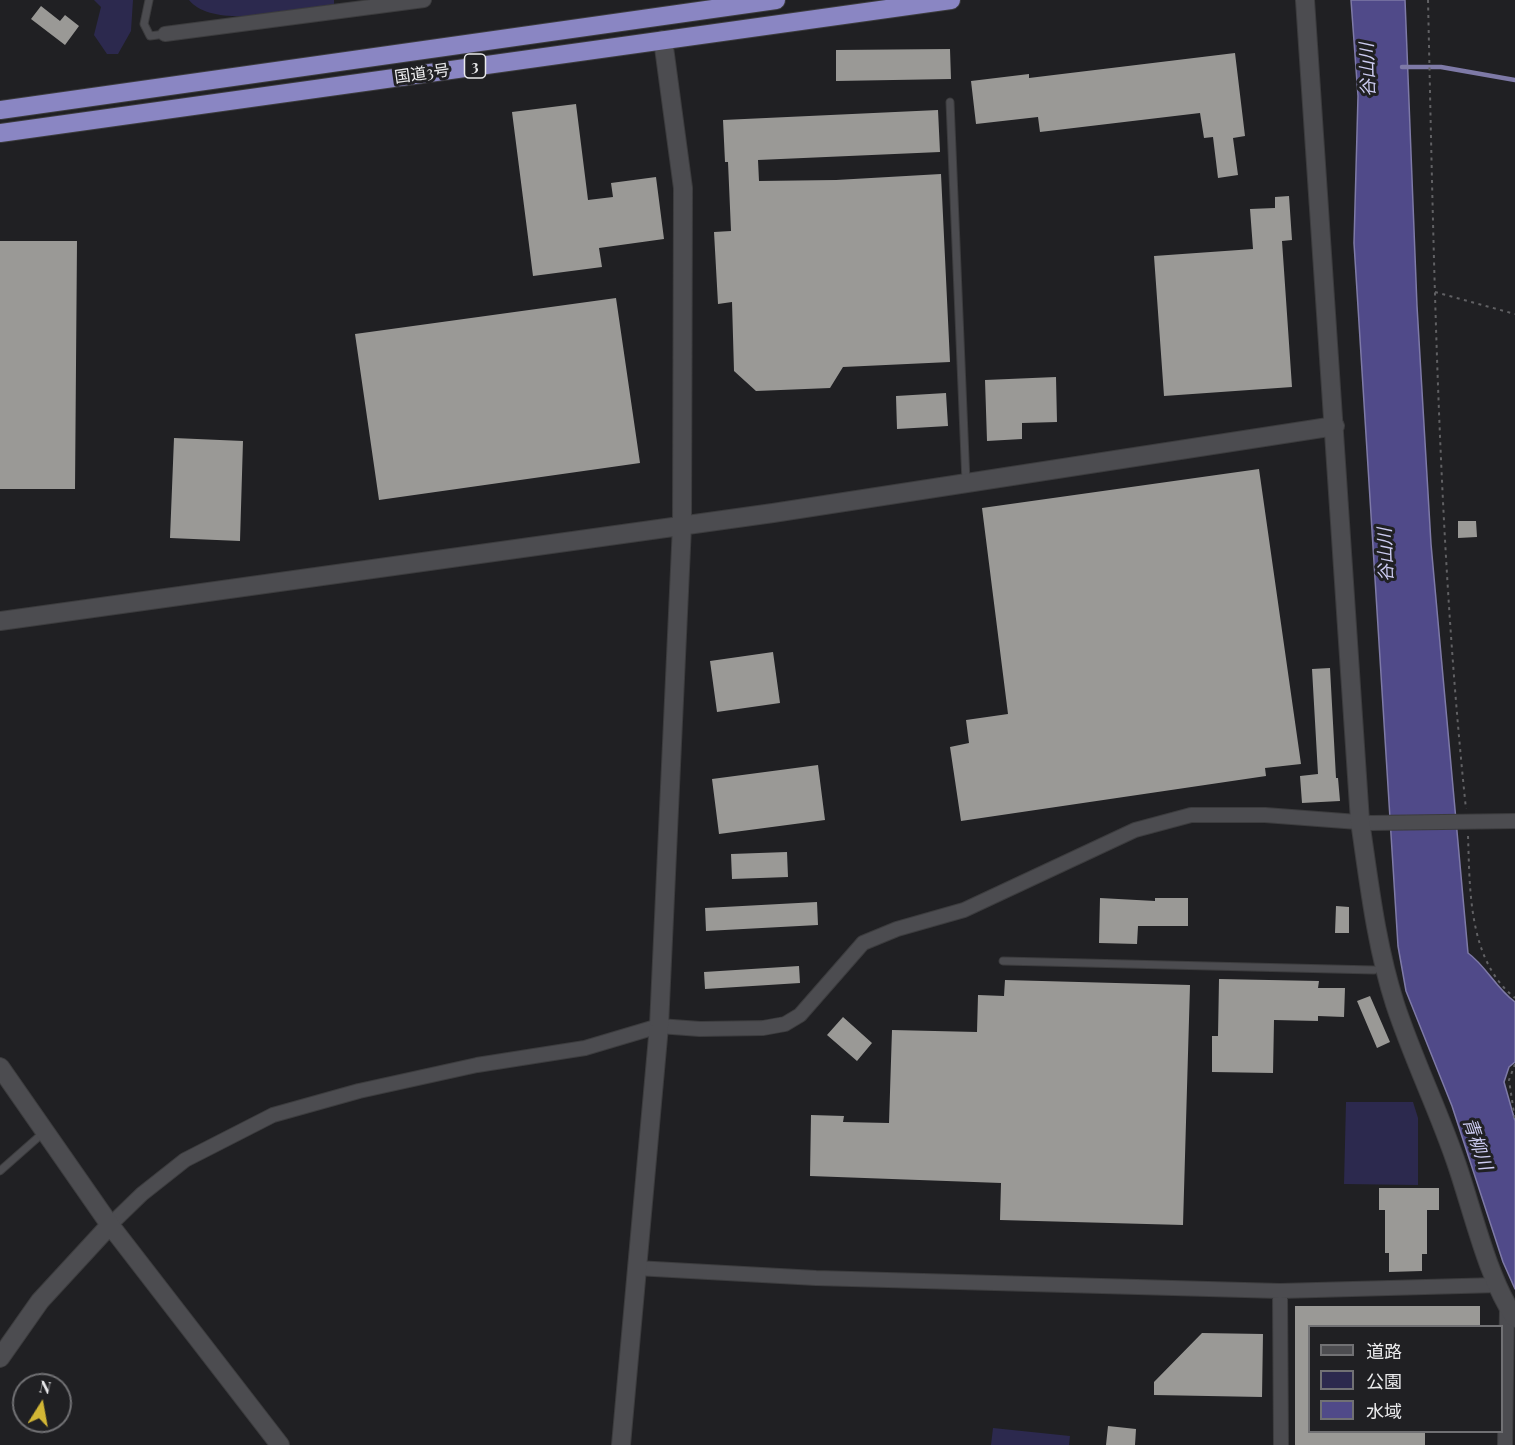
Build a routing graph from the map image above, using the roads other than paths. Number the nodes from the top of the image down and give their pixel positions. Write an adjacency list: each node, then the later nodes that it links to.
1 (149, 0): 7 (lane)
2 (424, 0): 6 (street)
3 (776, 0): 10 (highway, 国道3号 / 3)
4 (951, 0): 8 (highway, 国道3号 / 3)
5 (1305, 0): 12 (street)
6 (346, 5): 7 (street)
7 (165, 34)
8 (663, 40): 11 (highway, 国道3号 / 3); 14 (street)
9 (950, 102): 13 (lane)
10 (0, 110)
11 (0, 133)
12 (1335, 426): 13 (street); 17 (street)
13 (966, 484): 14 (street)
14 (682, 526): 15 (street); 20 (street)
15 (0, 621)
16 (1515, 821): 17 (street)
17 (1366, 822): 20 (street); 26 (street)
18 (1003, 961): 19 (lane)
19 (1374, 970)
20 (659, 1026): 24 (street); 25 (street)
21 (0, 1067): 22 (street)
22 (45, 1132): 23 (lane); 24 (street)
23 (0, 1171)
24 (110, 1225): 29 (street); 30 (street)
25 (636, 1268): 27 (street); 31 (street)
26 (1498, 1285): 27 (street); 28 (street)
27 (1280, 1291): 32 (street)
28 (1511, 1313): 33 (street)
29 (0, 1358)
30 (280, 1445)
31 (621, 1445)
32 (1281, 1445)
33 (1505, 1445)

